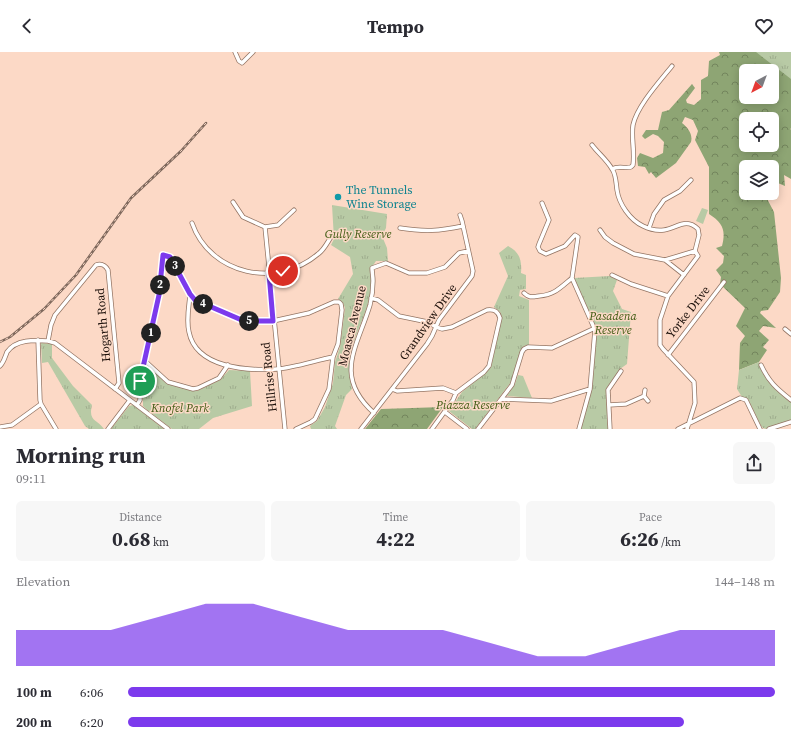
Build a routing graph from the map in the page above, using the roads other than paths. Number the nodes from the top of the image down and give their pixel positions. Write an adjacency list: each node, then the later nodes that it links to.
1 (235, 52): 2 (street)
2 (253, 52)
3 (672, 66): 5 (street)
4 (592, 145): 5 (street)
5 (612, 169): 15 (street)
6 (691, 180): 15 (street)
7 (233, 202): 13 (street)
8 (542, 203): 24 (street)
9 (294, 210): 13 (street)
10 (460, 215): 12 (street, Grandview Drive)
11 (192, 223): 21 (street)
12 (463, 226): 14 (street); 18 (street, Grandview Drive)
13 (264, 227): 21 (street, Hillrise Road)
14 (400, 228)
15 (649, 228): 19 (street)
16 (600, 230): 20 (street)
17 (331, 238): 21 (street)
18 (468, 251): 29 (street, Moasca Avenue); 31 (street, Grandview Drive)
19 (695, 251): 20 (street); 22 (street)
20 (665, 260): 22 (street)
21 (269, 273): 30 (street, Hillrise Road)
22 (684, 275): 28 (street)
23 (612, 276): 28 (street)
24 (572, 278): 26 (street); 32 (street)
25 (724, 282): 37 (street, Yorke Drive)
26 (524, 293)
27 (190, 294): 30 (street); 39 (street); 41 (street)
28 (668, 296): 37 (street)
29 (371, 298): 31 (street); 59 (street, Moasca Avenue)
30 (273, 321): 38 (street); 43 (street, Hillrise Road)
31 (436, 327): 46 (street, Grandview Drive); 49 (street)
32 (595, 328): 47 (street); 51 (street)
33 (785, 329): 34 (street)
34 (791, 334)
35 (38, 340): 36 (street); 42 (street); 55 (street)
36 (48, 341): 45 (street); 45 (street, Hogarth Road)
37 (668, 355): 61 (street)
38 (333, 356): 43 (street); 67 (street)
39 (145, 360): 41 (street); 56 (street)
40 (762, 364): 53 (street)
41 (228, 365): 43 (street)
42 (0, 366)
43 (278, 369): 66 (street, Hillrise Road)
44 (621, 371): 57 (street)
45 (115, 389): 52 (street)
46 (392, 389): 49 (street); 59 (street, Grandview Drive)
47 (590, 389): 51 (street); 72 (street)
48 (645, 390): 50 (street)
49 (456, 393): 58 (street)
50 (644, 396): 54 (street); 57 (street)
51 (501, 399): 71 (street)
52 (130, 400): 56 (street); 64 (street)
53 (791, 400)
54 (648, 401)
55 (41, 404): 62 (street); 63 (street)
56 (137, 405): 65 (street)
57 (609, 405): 73 (street)
58 (445, 412): 69 (street); 70 (street)
59 (374, 413): 68 (street, Grandview Drive)
60 (791, 422): 77 (street)
61 (688, 424): 74 (street); 75 (street); 76 (street)
62 (0, 427)
63 (56, 429)
64 (108, 429)
65 (168, 429)
66 (285, 429)
67 (296, 429)
68 (362, 429)
69 (432, 429)
70 (467, 429)
71 (478, 429)
72 (579, 429)
73 (610, 429)
74 (678, 429)
75 (687, 429)
76 (760, 429)
77 (769, 429)

